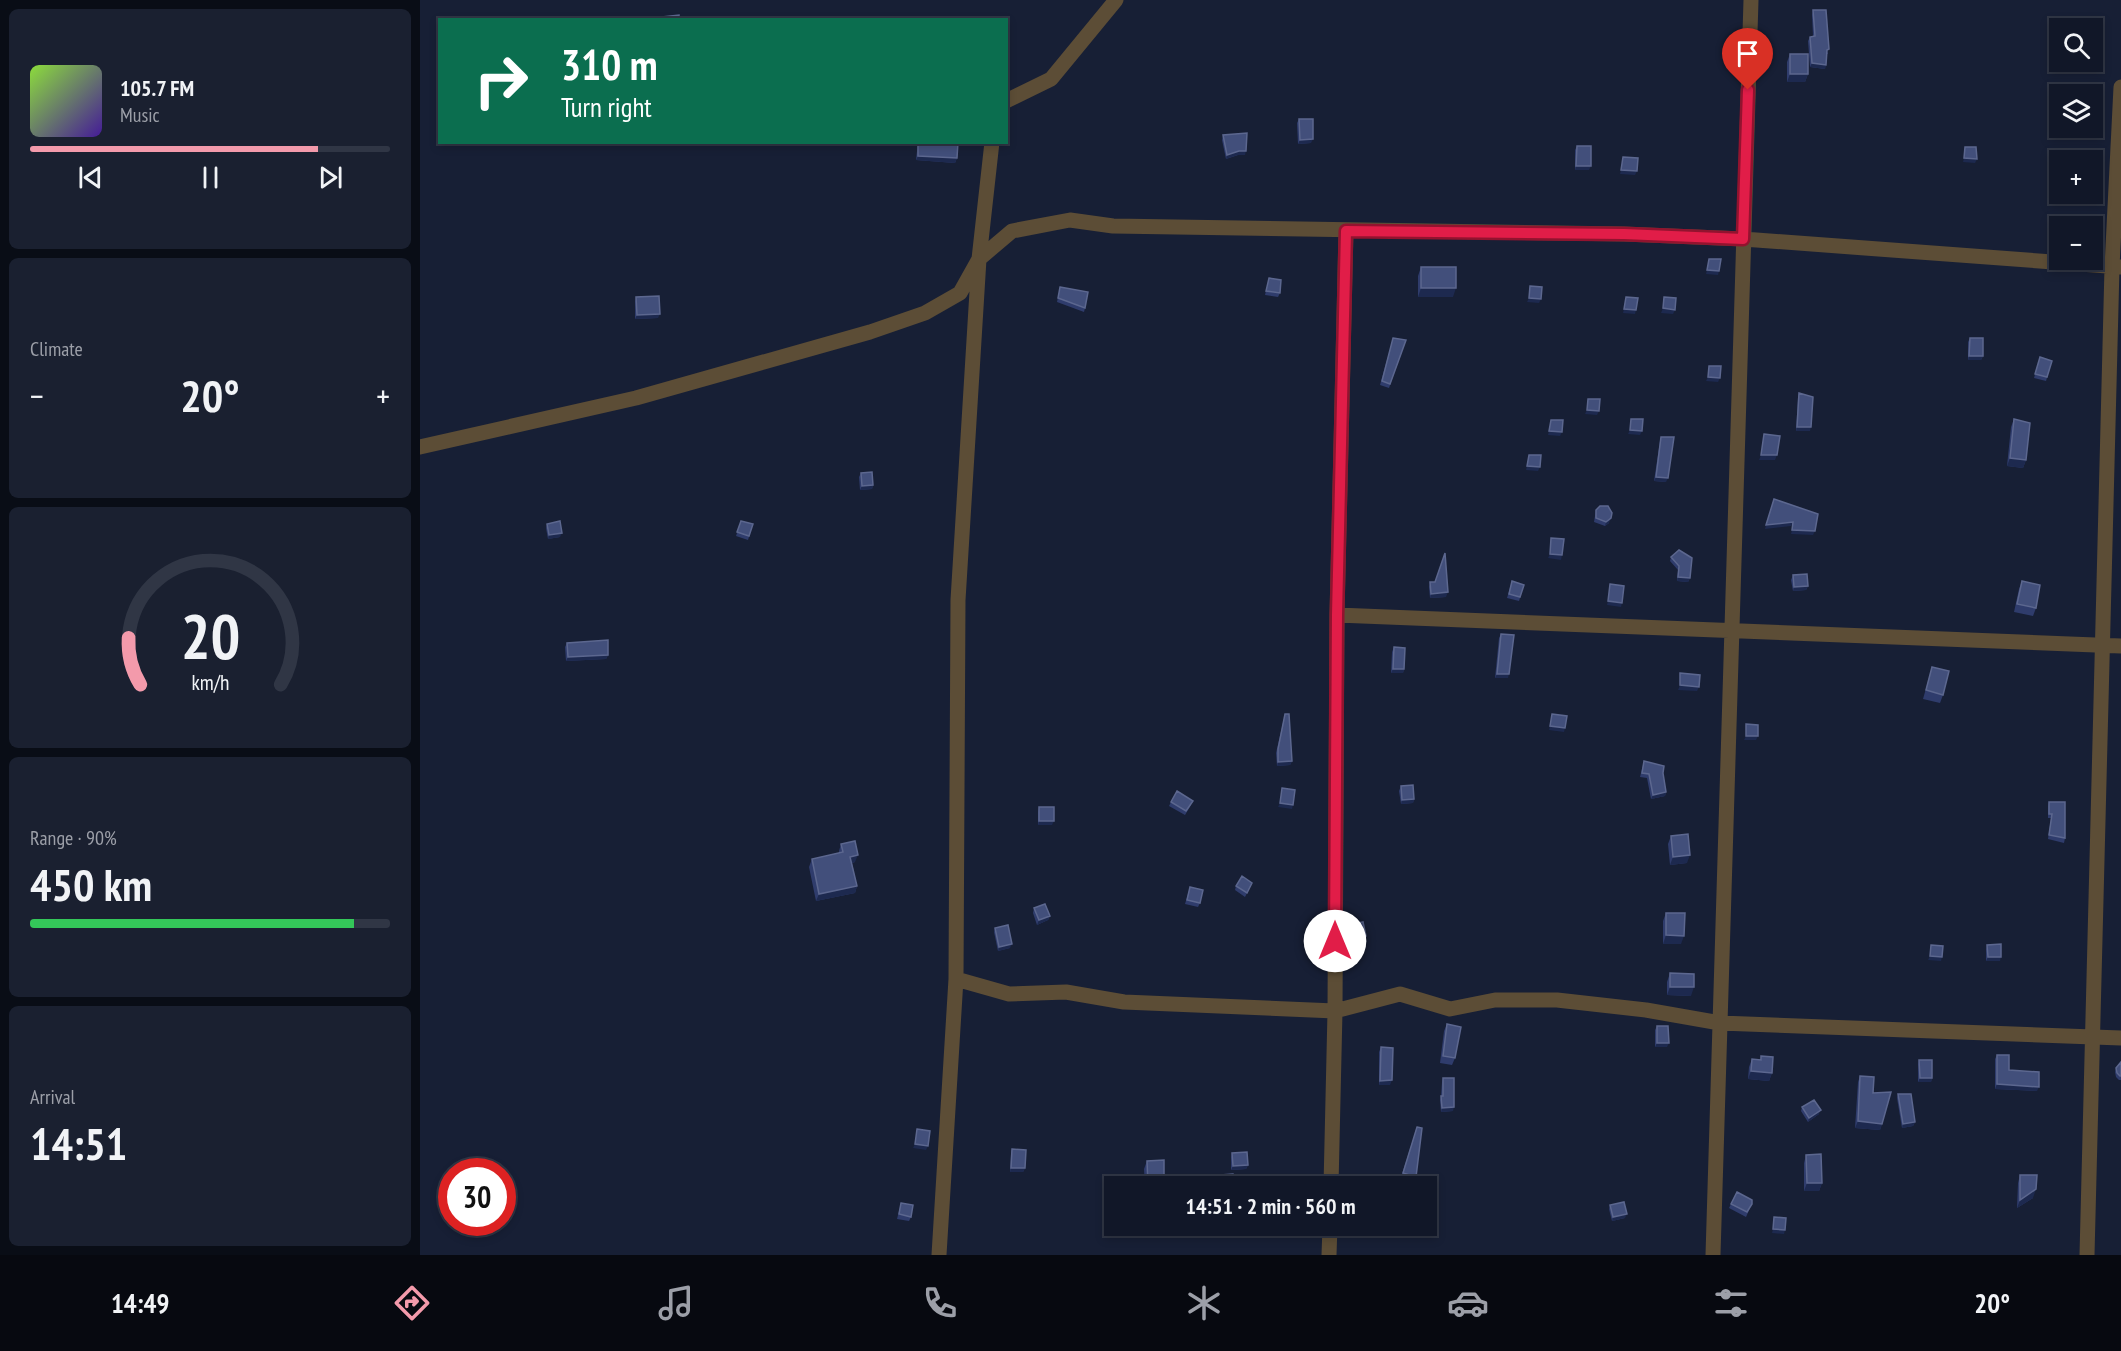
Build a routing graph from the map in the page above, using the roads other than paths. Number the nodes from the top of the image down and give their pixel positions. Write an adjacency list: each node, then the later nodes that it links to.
1 (1116, 0): 4 (street)
2 (1751, 0): 7 (street)
3 (2121, 87): 9 (street)
4 (1008, 100)
5 (992, 144): 8 (street)
6 (1346, 231): 7 (street); 8 (street); 11 (street)
7 (1743, 239): 9 (street); 12 (street)
8 (979, 259): 10 (street); 15 (street)
9 (2116, 267): 13 (street)
10 (420, 447)
11 (1337, 615): 12 (street); 16 (street)
12 (1732, 630): 13 (street); 17 (street)
13 (2102, 645): 14 (street); 18 (street)
14 (2121, 646)
15 (956, 979): 16 (street); 22 (street)
16 (1335, 1011): 17 (street); 20 (street)
17 (1720, 1023): 18 (street); 24 (street)
18 (2092, 1037): 19 (street); 25 (street)
19 (2121, 1038)
20 (1331, 1176)
21 (1330, 1236): 23 (street)
22 (939, 1255)
23 (1329, 1255)
24 (1713, 1255)
25 (2087, 1255)

